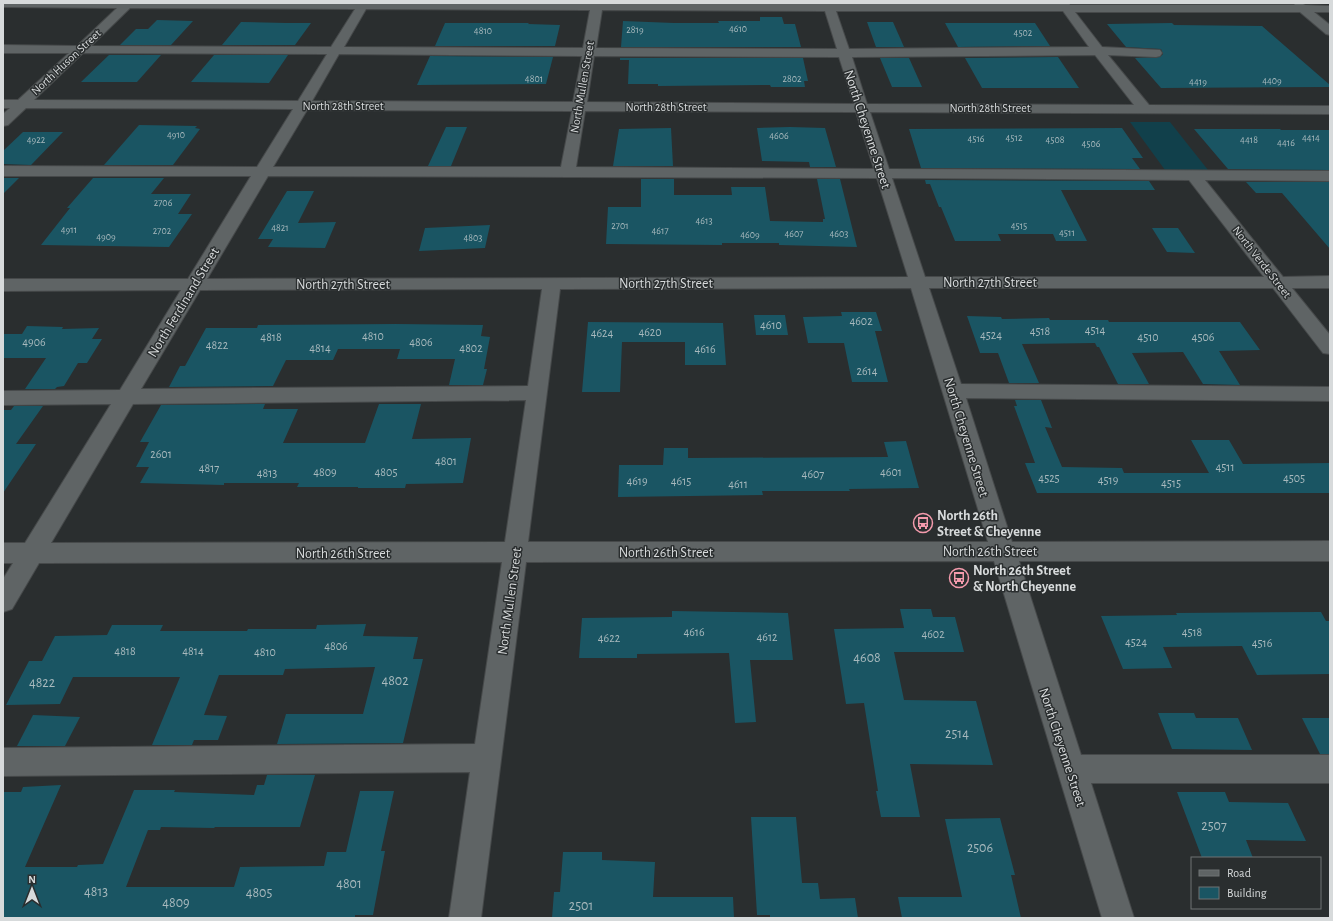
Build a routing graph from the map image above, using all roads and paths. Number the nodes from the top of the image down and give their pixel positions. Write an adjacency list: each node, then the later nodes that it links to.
1 (3, 4): 2 (street)
2 (128, 4): 3 (street); 11 (street, North Huson Street)
3 (363, 4): 4 (street); 12 (street, North Ferdinand Street)
4 (597, 5): 5 (street); 13 (street, North Mullen Street)
5 (829, 5): 6 (street); 15 (street, North Cheyenne Street)
6 (1065, 6): 7 (street); 14 (street)
7 (1298, 6): 8 (street); 9 (street)
8 (1330, 9)
9 (1330, 31)
10 (3, 49): 11 (street)
11 (80, 50): 12 (street); 18 (street, North Huson Street)
12 (335, 51): 13 (street); 19 (street, North Ferdinand Street)
13 (588, 52): 15 (street); 20 (street, North Mullen Street)
14 (1099, 52): 15 (street); 16 (street); 22 (street)
15 (844, 53): 21 (street, North Cheyenne Street)
16 (1156, 53)
17 (3, 104): 18 (street, North 28th Street)
18 (21, 104): 19 (street, North 28th Street); 24 (street, North Huson Street)
19 (301, 106): 20 (street, North 28th Street); 26 (street, North Ferdinand Street)
20 (579, 107): 21 (street, North 28th Street); 27 (street, North Mullen Street)
21 (862, 107): 22 (street, North 28th Street); 28 (street, North Cheyenne Street)
22 (1144, 108): 23 (street, North 28th Street)
23 (1330, 110)
24 (3, 122)
25 (3, 171): 26 (street)
26 (262, 172): 27 (street); 36 (street, North Ferdinand Street)
27 (568, 172): 28 (street)
28 (883, 174): 29 (street); 31 (street, North Cheyenne Street)
29 (1194, 176): 30 (street); 32 (street, North Verde Street)
30 (1330, 176)
31 (917, 282): 32 (street, North 27th Street); 34 (street, North 27th Street); 38 (street, North Cheyenne Street)
32 (1277, 282): 33 (street, North 27th Street); 37 (street, North Verde Street)
33 (1330, 282)
34 (552, 283): 36 (street, North 27th Street); 39 (street, North Mullen Street)
35 (3, 285): 36 (street, North 27th Street)
36 (194, 285): 41 (street, North Ferdinand Street)
37 (1330, 348)
38 (952, 391): 40 (street); 43 (street, North Cheyenne Street)
39 (537, 393): 41 (street); 45 (street, North Mullen Street)
40 (1330, 394)
41 (126, 396): 42 (street); 47 (street, North Ferdinand Street)
42 (3, 398)
43 (1002, 551): 44 (street, North 26th Street); 45 (street, North 26th Street); 52 (street, North Cheyenne Street)
44 (1330, 551)
45 (516, 552): 47 (street, North 26th Street); 49 (street, North Mullen Street)
46 (3, 553): 47 (street, North 26th Street)
47 (32, 553): 48 (street, North Ferdinand Street)
48 (3, 601)
49 (488, 758): 50 (street); 53 (street, North Mullen Street)
50 (3, 762)
51 (1330, 769): 52 (street)
52 (1071, 770): 54 (street, North Cheyenne Street)
53 (465, 918)
54 (1118, 918)

